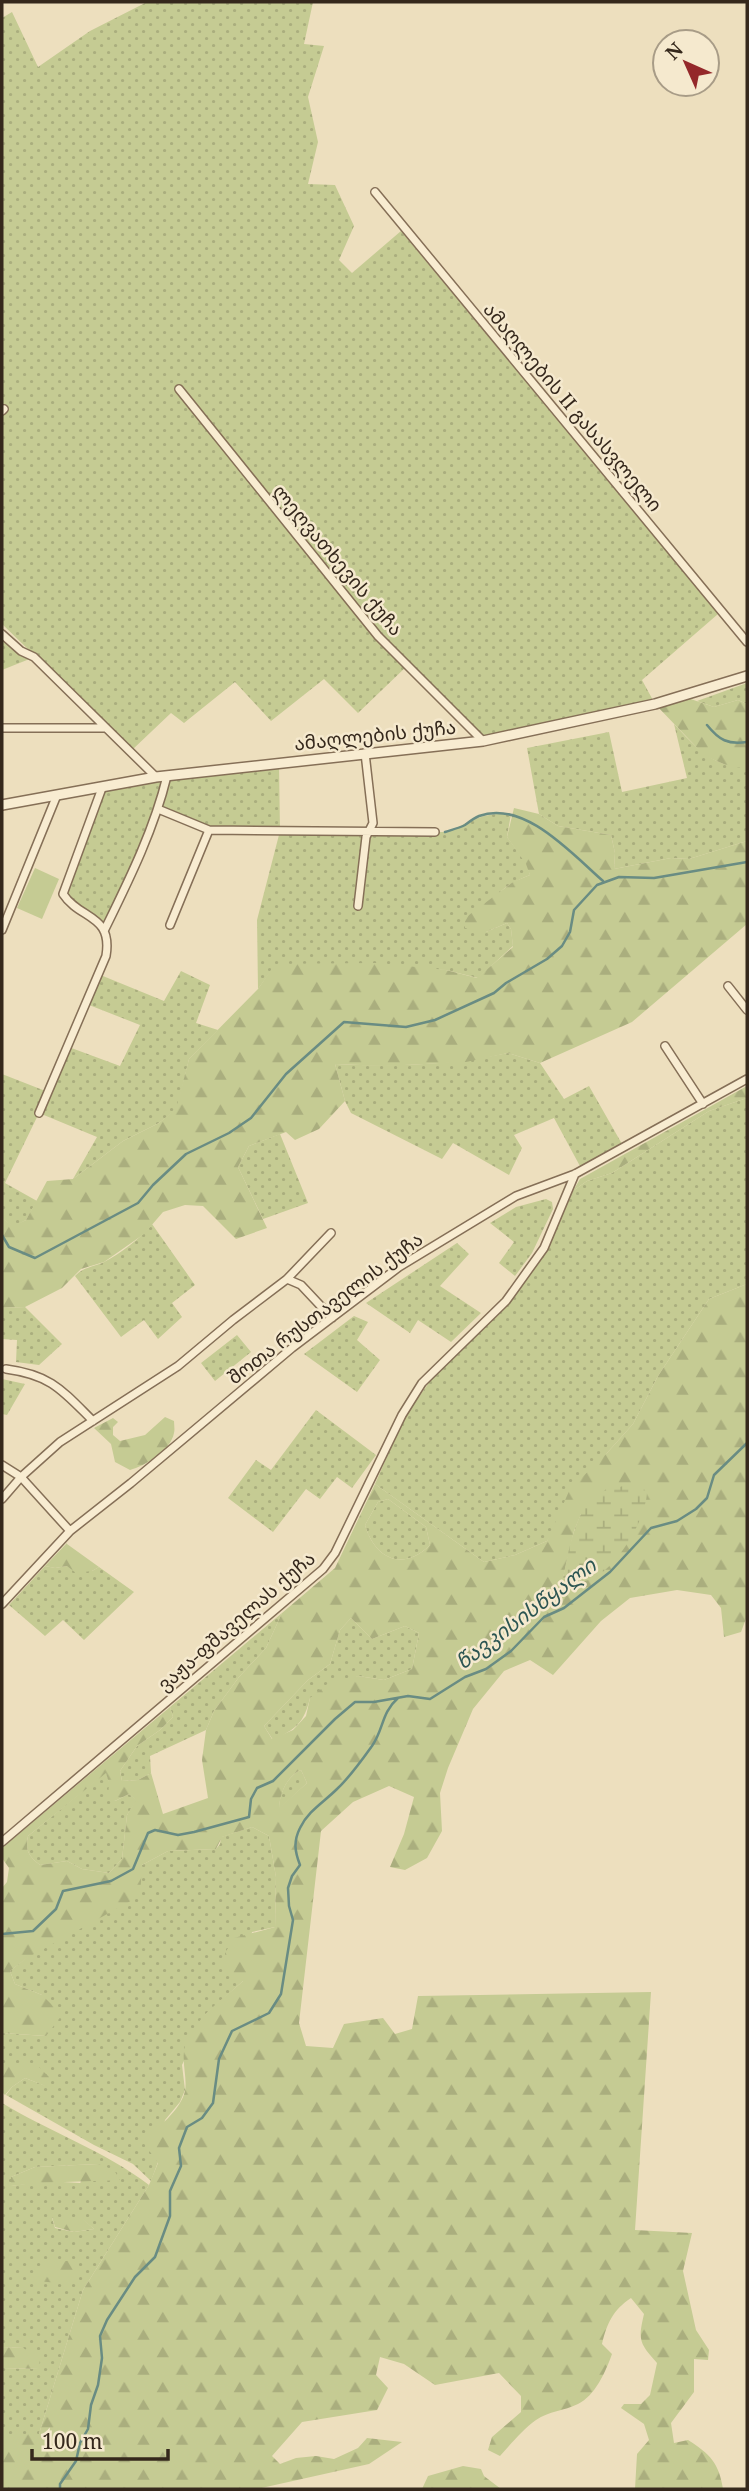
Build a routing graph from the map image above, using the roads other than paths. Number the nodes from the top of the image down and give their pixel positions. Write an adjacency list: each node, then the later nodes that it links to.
1 (375, 191): 4 (street, ამაღლების II გასასვლელი)
2 (179, 389): 8 (street, ლეღვათხევის ქუჩა)
3 (2, 634): 7 (street)
4 (747, 642)
5 (747, 676): 8 (street, ამაღლების ქუჩა)
6 (2, 728): 7 (street)
7 (105, 728): 11 (street)
8 (483, 741): 9 (street, ამაღლების ქუჩა)
9 (365, 754): 10 (street, ამაღლების ქუჩა); 17 (street)
10 (167, 776): 11 (street, ამაღლების ქუჩა); 15 (street)
11 (156, 777): 12 (street, ამაღლების ქუჩა)
12 (102, 788): 13 (street, ამაღლების ქუჩა); 22 (street)
13 (57, 795): 14 (street, ამაღლების ქუჩა); 21 (street)
14 (2, 806)
15 (158, 809): 16 (street); 22 (street)
16 (209, 830): 17 (street); 20 (street)
17 (369, 831): 18 (street); 19 (street)
18 (435, 832)
19 (358, 906)
20 (170, 925)
21 (2, 930)
22 (104, 931): 28 (street)
23 (728, 986): 24 (street)
24 (747, 1010)
25 (665, 1046): 27 (street)
26 (747, 1079): 27 (street, შოთა რუსთაველის ქუჩა)
27 (703, 1104): 29 (street, შოთა რუსთაველის ქუჩა)
28 (39, 1113)
29 (575, 1174): 32 (street, შოთა რუსთაველის ქუჩა); 40 (street, ვაჟა-ფშაველას ქუჩა)
30 (331, 1234): 31 (street)
31 (287, 1279): 32 (street); 34 (street)
32 (332, 1318): 38 (street, შოთა რუსთაველის ქუჩა)
33 (6, 1368): 34 (street)
34 (93, 1421): 36 (street)
35 (2, 1465): 36 (street)
36 (21, 1477): 37 (street); 38 (street)
37 (2, 1499)
38 (70, 1531): 39 (street, შოთა რუსთაველის ქუჩა)
39 (2, 1604)
40 (2, 1842)

